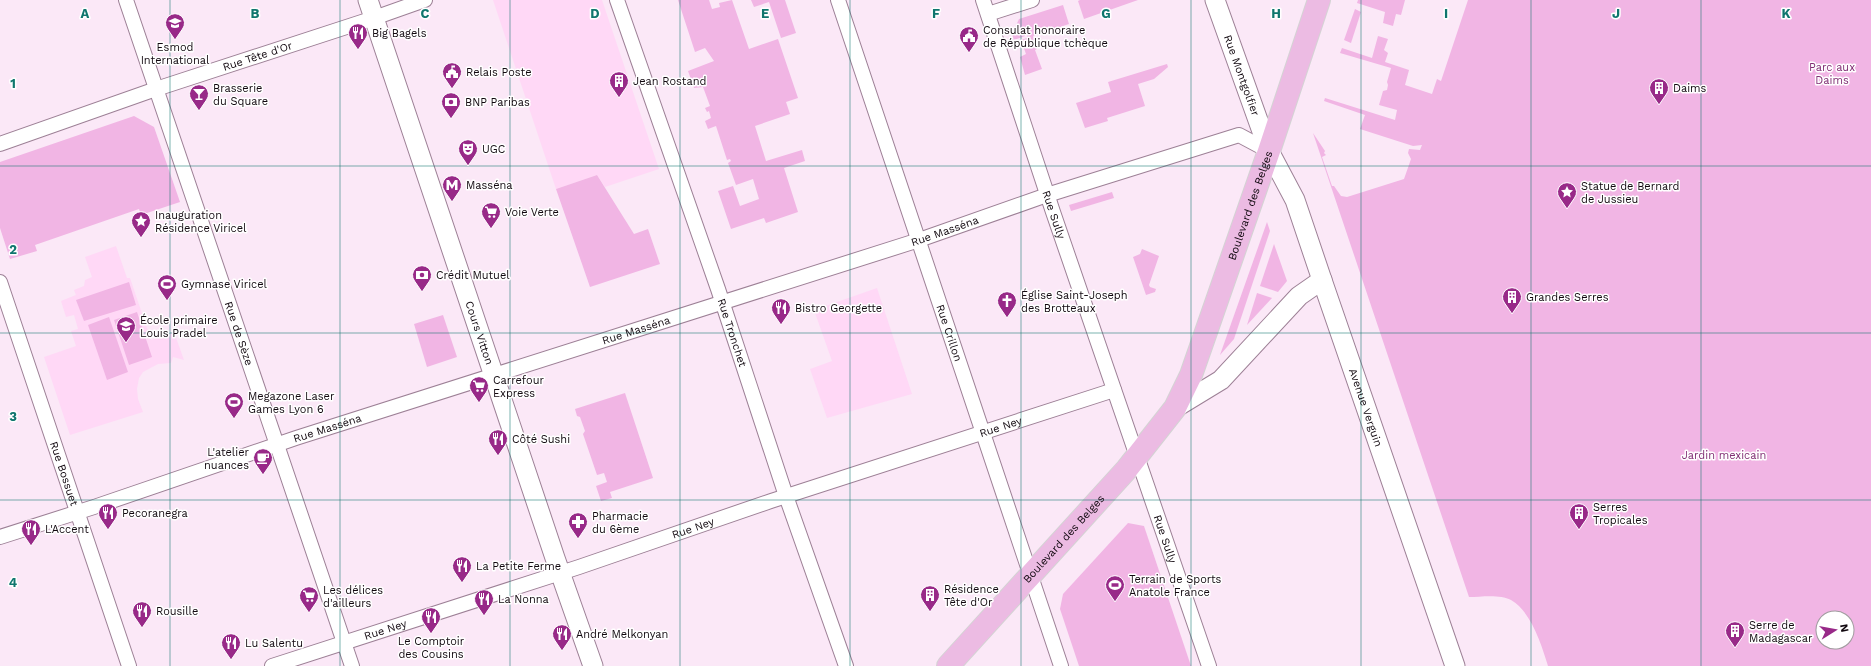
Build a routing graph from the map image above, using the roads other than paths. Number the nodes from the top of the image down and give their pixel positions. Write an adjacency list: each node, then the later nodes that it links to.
1 (126, 0): 12 (street, Rue de Sèze)
2 (368, 0): 11 (main road, Cours Vitton)
3 (425, 0): 11 (street, Rue Tête d'Or)
4 (616, 0): 19 (street, Rue Tronchet)
5 (838, 0): 16 (street, Rue Crillon)
6 (983, 0): 10 (street, Rue Sully)
7 (1032, 0): 10 (street)
8 (1216, 0): 14 (main road, Rue Montgolfier)
9 (1319, 0): 14 (main road, Boulevard des Belges)
10 (988, 14): 15 (street, Rue Sully)
11 (374, 18): 12 (street, Rue Tête d'Or); 20 (main road, Cours Vitton)
12 (156, 89): 13 (street, Rue Tête d'Or); 24 (street, Rue de Sèze)
13 (0, 144)
14 (1269, 151): 15 (street, Rue Masséna); 17 (main road, Avenue Verguin); 22 (main road, Boulevard des Belges)
15 (1047, 195): 16 (street, Rue Masséna); 21 (street, Rue Sully)
16 (919, 240): 19 (street, Rue Masséna); 23 (street, Rue Crillon)
17 (1322, 280): 22 (main road, Boulevard des Belges); 40 (main road, Avenue Verguin)
18 (0, 282): 27 (street, Rue Bossuet)
19 (722, 302): 20 (street, Rue Masséna); 26 (street, Rue Tronchet)
20 (494, 374): 24 (street, Rue Masséna); 29 (main road, Cours Vitton)
21 (1114, 390): 23 (street, Rue Ney); 25 (street, Rue Sully)
22 (1175, 408): 25 (main road, Boulevard des Belges)
23 (984, 433): 26 (street, Rue Ney); 30 (street, Rue Crillon)
24 (276, 444): 27 (street, Rue Masséna); 31 (street, Rue de Sèze)
25 (1138, 456): 30 (main road, Boulevard des Belges); 39 (street, Rue Sully)
26 (786, 496): 29 (street, Rue Ney); 36 (street, Rue Tronchet)
27 (76, 513): 28 (street, Rue Masséna); 32 (street, Rue Bossuet)
28 (0, 537)
29 (560, 573): 31 (street, Rue Ney); 35 (main road, Cours Vitton)
30 (1030, 576): 37 (main road, Boulevard des Belges); 38 (street, Rue Crillon)
31 (344, 642): 33 (street, Rue Ney); 34 (street, Rue de Sèze)
32 (129, 666)
33 (272, 666)
34 (352, 666)
35 (593, 666)
36 (846, 666)
37 (948, 666)
38 (1061, 666)
39 (1209, 666)
40 (1456, 666)

